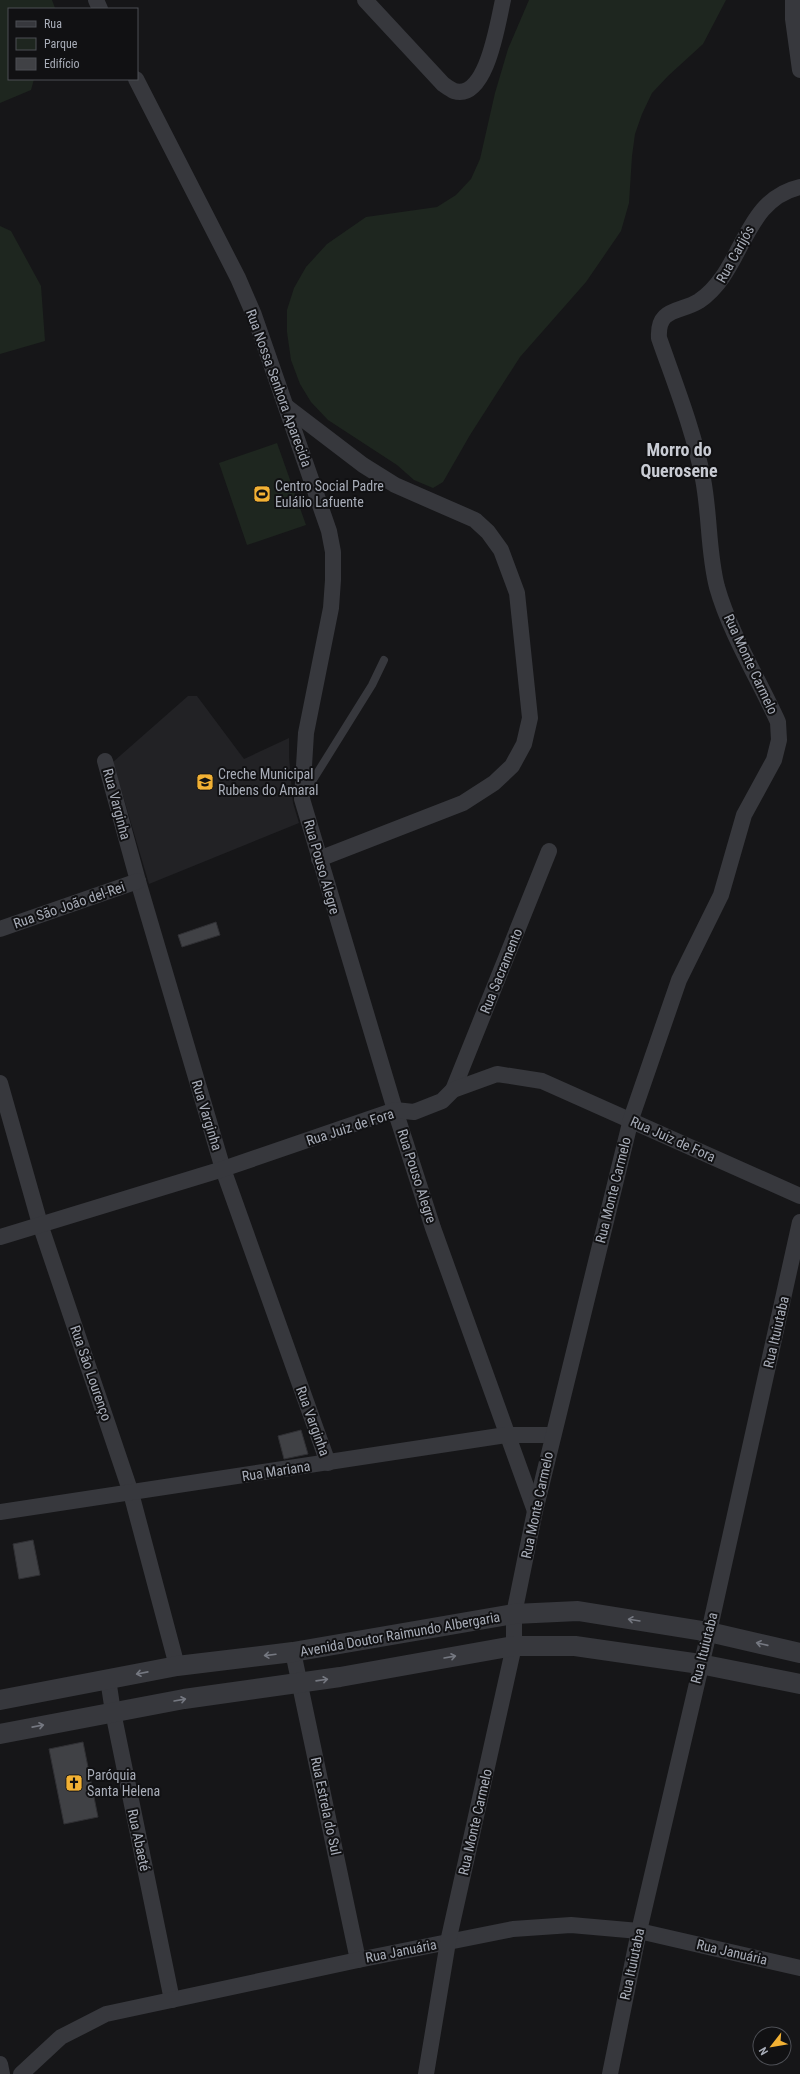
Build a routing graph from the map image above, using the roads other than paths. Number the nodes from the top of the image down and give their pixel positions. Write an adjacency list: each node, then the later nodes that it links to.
1 (365, 0): 2 (street)
2 (503, 0)
3 (794, 0): 4 (street)
4 (800, 70)
5 (137, 80): 8 (street, Rua Nossa Senhora Aparecida)
6 (800, 187): 7 (street, Rua Carijós)
7 (660, 338): 20 (street, Rua Monte Carmelo)
8 (287, 407): 10 (street, Rua Nossa Senhora Aparecida); 14 (street)
9 (384, 660): 12 (lane)
10 (305, 742): 12 (street, Rua Pouso Alegre)
11 (105, 761): 15 (street, Rua Varginha)
12 (302, 799): 14 (street, Rua Pouso Alegre)
13 (549, 851): 18 (street, Rua Sacramento)
14 (319, 859): 19 (street, Rua Pouso Alegre)
15 (138, 881): 16 (street, Rua São João del-Rei); 21 (street, Rua Varginha)
16 (0, 929)
17 (0, 1083): 24 (street, Rua São Lourenço)
18 (453, 1090): 19 (street, Rua Juiz de Fora); 20 (street, Rua Juiz de Fora)
19 (395, 1110): 21 (street, Rua Juiz de Fora); 26 (street, Rua Pouso Alegre)
20 (631, 1119): 22 (street, Rua Juiz de Fora); 27 (street, Rua Monte Carmelo)
21 (223, 1169): 24 (street, Rua Juiz de Fora); 28 (street, Rua Varginha)
22 (800, 1196)
23 (800, 1222): 33 (street, Rua Ituiutaba)
24 (40, 1224): 25 (street, Rua Juiz de Fora); 29 (street, Rua São Lourenço)
25 (0, 1237)
26 (506, 1435): 27 (street, Rua Mariana); 28 (street, Rua Mariana); 30 (street, Rua Pouso Alegre)
27 (553, 1435): 30 (street, Rua Monte Carmelo)
28 (328, 1463): 29 (street, Rua Mariana)
29 (131, 1493): 31 (street, Rua Mariana); 38 (street, Rua São Lourenço)
30 (535, 1511): 32 (street, Rua Monte Carmelo)
31 (0, 1512)
32 (514, 1614): 33 (street, Avenida Doutor Raimundo Albergaria, one-way to 32); 34 (street, Rua Monte Carmelo); 35 (street, Avenida Doutor Raimundo Albergaria)
33 (709, 1632): 36 (street, Avenida Doutor Raimundo Albergaria, one-way to 33); 37 (street, Rua Ituiutaba)
34 (514, 1646): 37 (street); 40 (street, one-way to 34); 46 (street, Rua Monte Carmelo)
35 (293, 1652): 38 (street, Avenida Doutor Raimundo Albergaria, one-way to 38); 40 (street, Rua Estrela do Sul)
36 (800, 1653)
37 (700, 1664): 41 (street); 45 (street, Rua Ituiutaba)
38 (177, 1666): 39 (street, Avenida Doutor Raimundo Albergaria, one-way to 39)
39 (108, 1679): 42 (street, Avenida Doutor Raimundo Albergaria); 43 (street, Rua Abaeté)
40 (301, 1683): 43 (street, one-way to 40); 47 (street, Rua Estrela do Sul)
41 (800, 1684)
42 (0, 1700)
43 (113, 1712): 44 (street, one-way to 43); 49 (street, Rua Abaeté)
44 (0, 1734)
45 (639, 1931): 46 (street, Rua Januária); 48 (street, Rua Januária); 54 (street, Rua Ituiutaba)
46 (448, 1942): 47 (street, Rua Januária); 53 (street, Rua Monte Carmelo)
47 (358, 1960): 49 (street, Rua Januária)
48 (800, 1968)
49 (172, 2000): 52 (street, Rua Januária)
50 (0, 2064): 51 (street)
51 (2, 2074)
52 (21, 2074)
53 (426, 2074)
54 (610, 2074)

